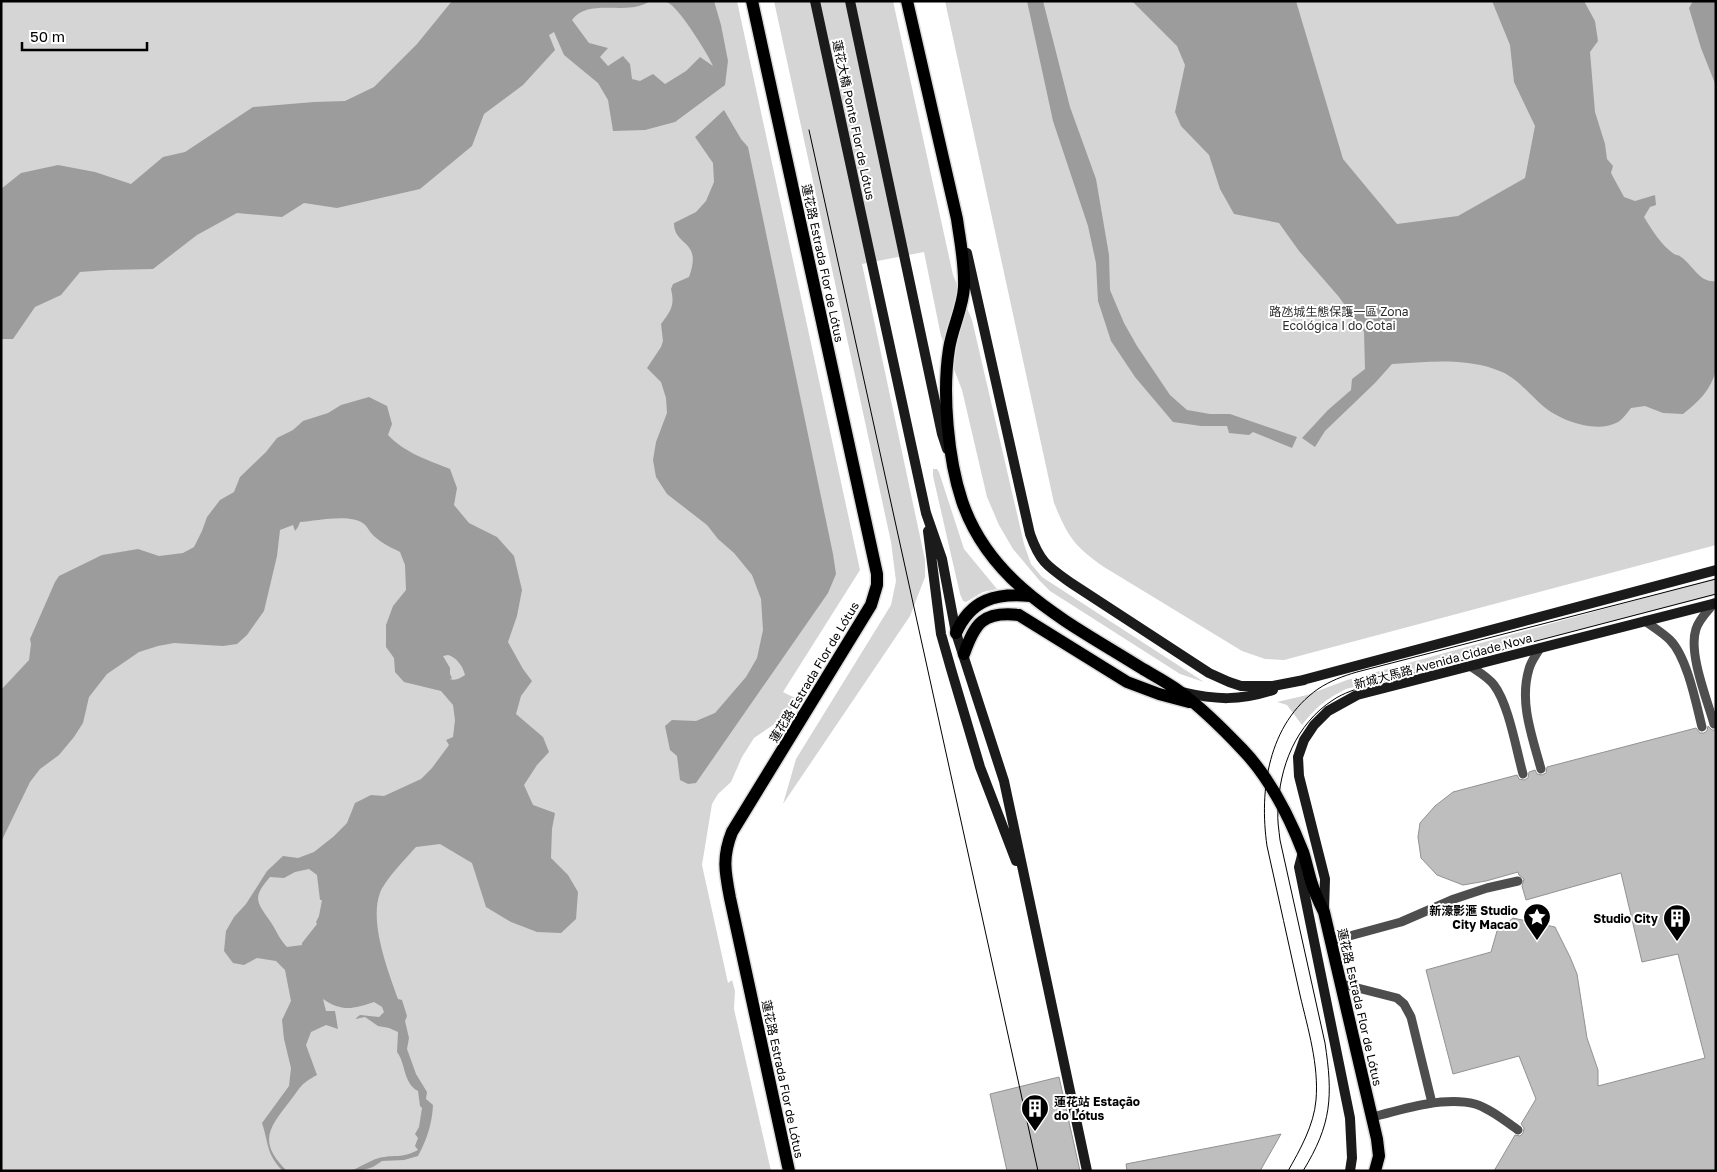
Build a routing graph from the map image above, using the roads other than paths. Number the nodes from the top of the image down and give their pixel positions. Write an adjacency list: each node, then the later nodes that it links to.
1 (752, 1): 32 (main road, 蓮花路 Estrada Flor de Lótus)
2 (815, 1): 7 (main road, 蓮花大橋 Ponte Flor de Lótus)
3 (850, 1): 6 (main road, 蓮花大橋 Ponte Flor de Lótus)
4 (907, 1): 5 (main road)
5 (957, 219): 6 (main road, 蓮花路 Estrada Flor de Lótus); 16 (main road)
6 (952, 459): 9 (main road, 蓮花路 Estrada Flor de Lótus)
7 (926, 513): 12 (main road); 24 (main road)
8 (1716, 570): 16 (main road, 新城大馬路 Avenida Cidade Nova)
9 (1030, 596): 12 (main road); 17 (main road, 蓮花路 Estrada Flor de Lótus)
10 (1715, 603): 11 (main road, 新城大馬路 Avenida Cidade Nova); 19 (lane)
11 (1645, 621): 13 (main road, 新城大馬路 Avenida Cidade Nova); 20 (lane)
12 (956, 633): 14 (main road)
13 (1540, 648): 15 (main road, 新城大馬路 Avenida Cidade Nova); 21 (lane)
14 (964, 654): 18 (main road); 24 (main road)
15 (1470, 666): 22 (lane); 26 (main road, 新城大馬路 Avenida Cidade Nova)
16 (1304, 680): 17 (main road, 新城大馬路 Avenida Cidade Nova)
17 (1179, 691): 18 (main road, 蓮花路 Estrada Flor de Lótus)
18 (1193, 703): 23 (main road, 蓮花路 Estrada Flor de Lótus)
19 (1714, 724)
20 (1702, 727)
21 (1540, 769)
22 (1523, 774)
23 (1303, 852): 26 (main road, 蓮花路 Estrada Flor de Lótus); 34 (main road, 蓮花路 Estrada Flor de Lótus)
24 (1024, 880): 33 (main road)
25 (1518, 881): 27 (lane)
26 (1324, 912): 27 (main road, 蓮花路 Estrada Flor de Lótus)
27 (1331, 941): 28 (main road, 蓮花路 Estrada Flor de Lótus)
28 (1342, 984): 29 (lane); 30 (main road, 蓮花路 Estrada Flor de Lótus)
29 (1432, 1103): 30 (lane); 31 (lane)
30 (1373, 1117): 35 (main road, 蓮花路 Estrada Flor de Lótus)
31 (1518, 1130)
32 (788, 1171)
33 (1087, 1171)
34 (1350, 1171)
35 (1375, 1171)

